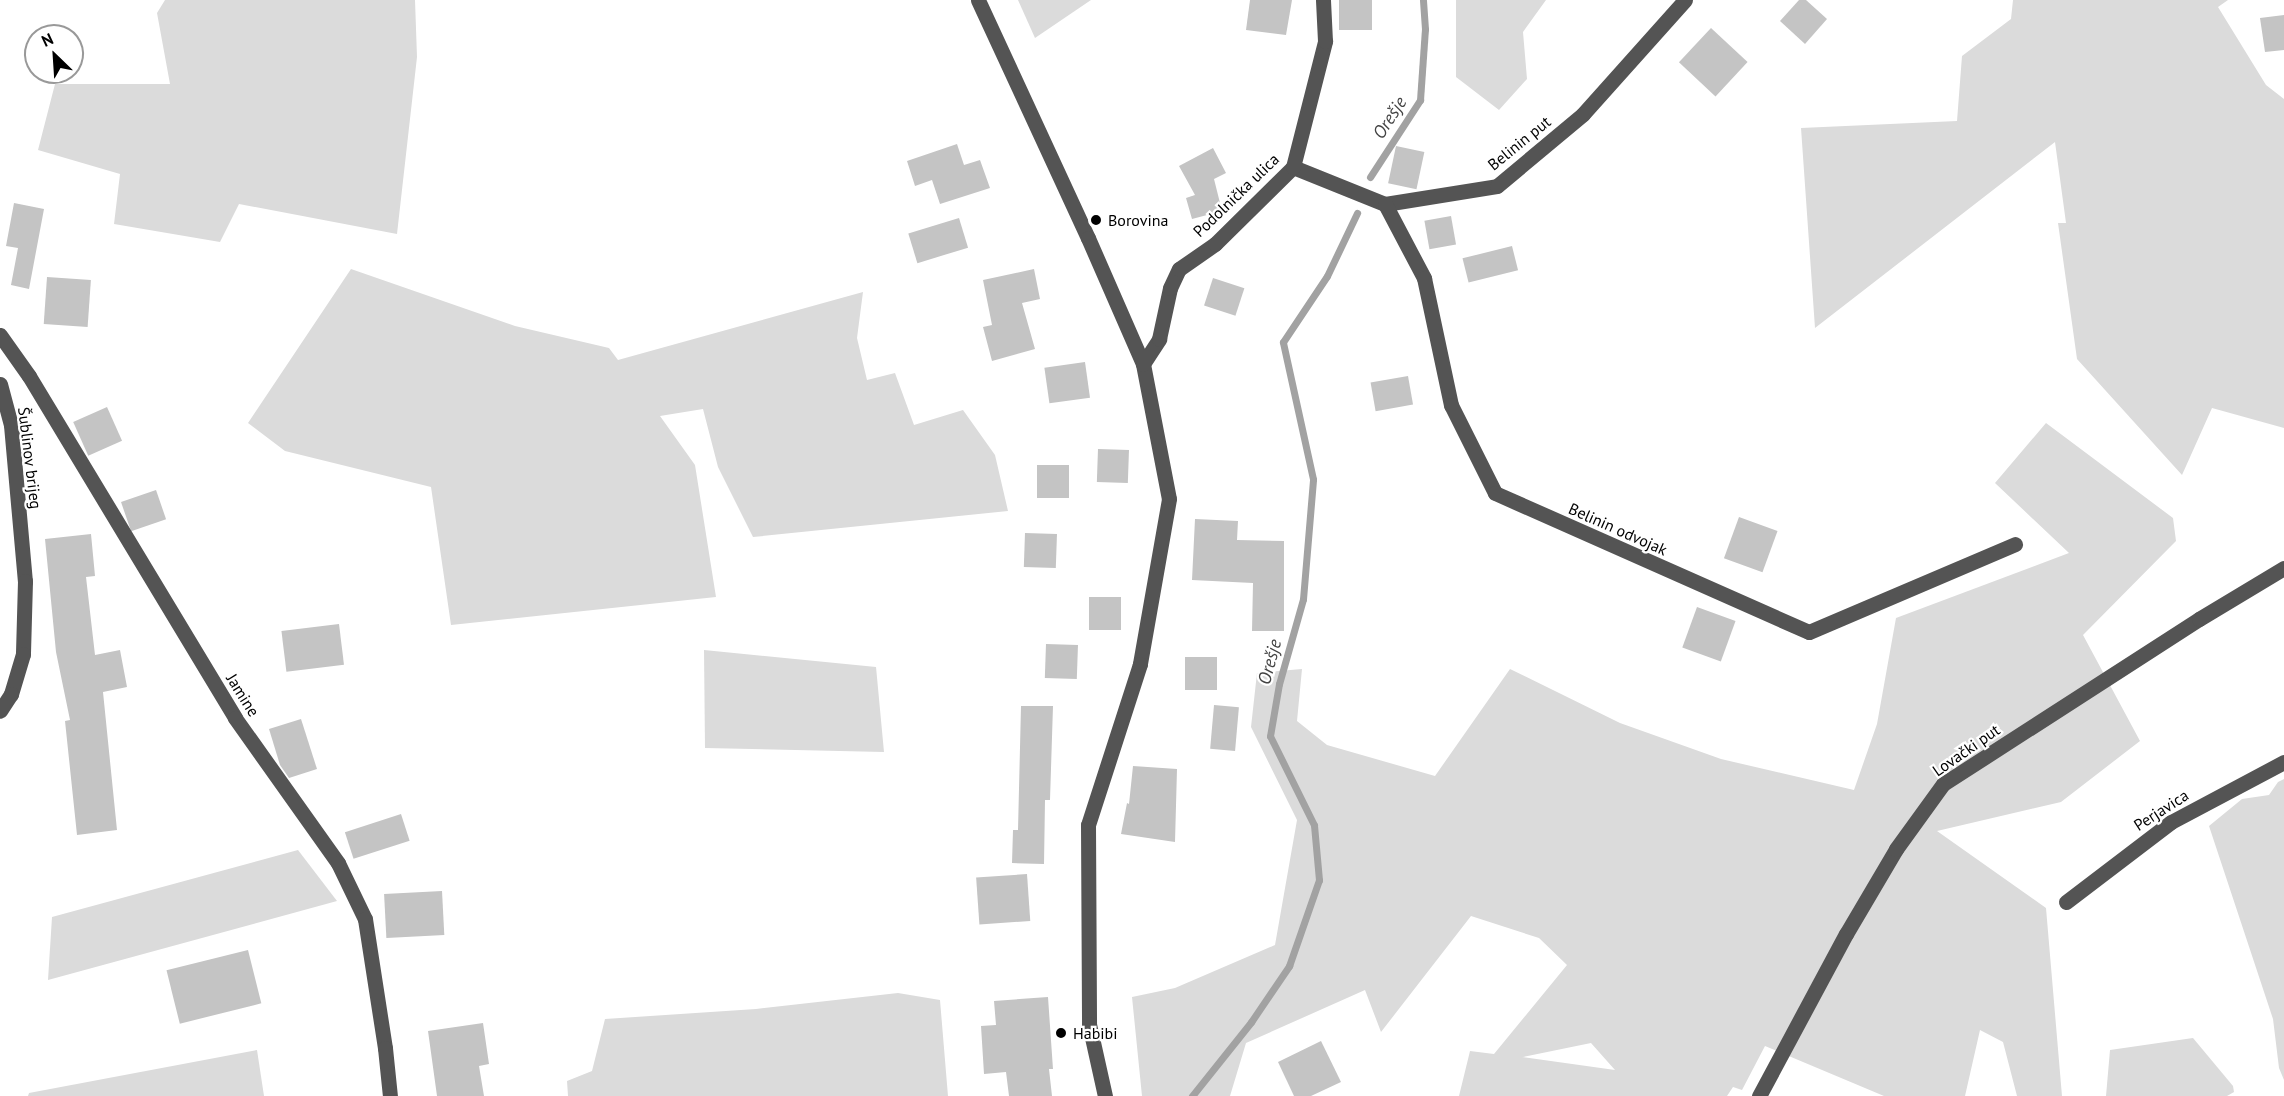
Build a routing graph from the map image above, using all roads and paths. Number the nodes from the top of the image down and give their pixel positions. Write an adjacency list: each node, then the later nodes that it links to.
1 (978, 0): 7 (street)
2 (1323, 0): 4 (street, Podolnička ulica)
3 (1685, 0): 5 (street, Belinin put)
4 (1293, 167): 5 (street); 7 (street, Podolnička ulica)
5 (1385, 204): 9 (street, Belinin odvojak)
6 (0, 335): 14 (street, Jamine)
7 (1143, 364): 15 (street)
8 (0, 384): 11 (street, Šublinov brijeg)
9 (2015, 544)
10 (2284, 568): 16 (street, Lovački put)
11 (0, 711)
12 (2284, 762): 13 (street, Perjavica)
13 (2066, 902)
14 (390, 1096)
15 (1106, 1096)
16 (1759, 1096)

